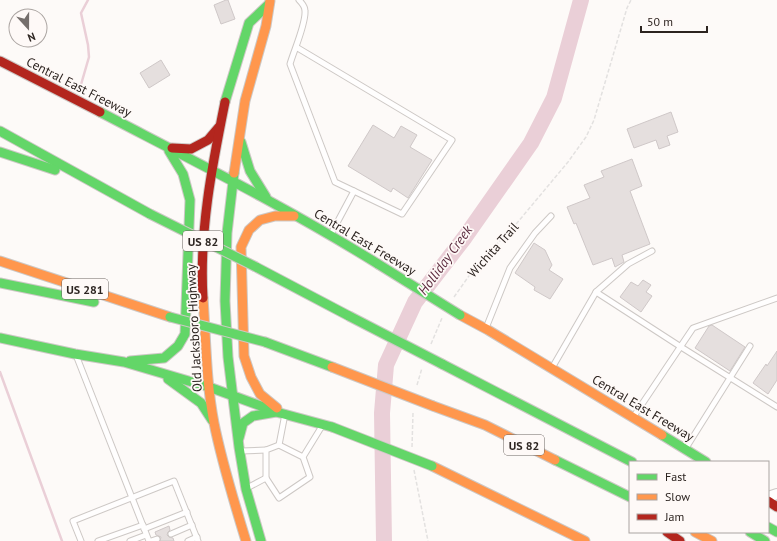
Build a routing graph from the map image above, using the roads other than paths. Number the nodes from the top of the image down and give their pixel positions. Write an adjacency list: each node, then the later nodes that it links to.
1 (299, 0): 3 (lane)
2 (269, 1): 5 (main road, Old Jacksboro Highway); 7 (main road, Old Jacksboro Highway)
3 (296, 47): 13 (lane); 13 (lane)
4 (0, 61): 8 (main road, Central East Freeway)
5 (220, 126): 8 (main road); 10 (main road, Old Jacksboro Highway)
6 (0, 130): 11 (main road, US 82)
7 (239, 134): 12 (main road, Old Jacksboro Highway); 14 (main road)
8 (166, 147): 10 (main road, Central East Freeway); 29 (main road)
9 (0, 152): 11 (main road)
10 (211, 170): 12 (main road, Central East Freeway); 33 (main road, Old Jacksboro Highway)
11 (92, 181): 42 (main road, US 82, bridge)
12 (233, 181): 14 (main road, Central East Freeway); 34 (main road, Old Jacksboro Highway)
13 (354, 191): 17 (lane)
14 (270, 202): 15 (main road, Central East Freeway)
15 (296, 216): 17 (main road, Central East Freeway); 36 (main road)
16 (551, 216): 24 (lane)
17 (331, 234): 24 (main road, Central East Freeway, bridge)
18 (652, 251): 21 (lane)
19 (0, 261): 23 (main road, US 281)
20 (0, 283): 23 (main road, US 82)
21 (596, 292): 27 (lane); 30 (lane)
22 (777, 298): 27 (lane)
23 (170, 316): 51 (main road, US 82, bridge)
24 (486, 329): 30 (main road, Central East Freeway)
25 (0, 338): 28 (main road)
26 (750, 346): 32 (lane)
27 (681, 347): 32 (lane); 37 (lane)
28 (75, 354): 29 (main road); 54 (lane)
29 (124, 362): 31 (main road)
30 (552, 368): 37 (main road, Central East Freeway)
31 (160, 373): 33 (main road); 38 (main road)
32 (730, 378): 35 (lane); 43 (lane)
33 (208, 387): 34 (main road); 38 (main road, Old Jacksboro Highway)
34 (232, 396): 36 (main road); 40 (main road, Old Jacksboro Highway)
35 (777, 407)
36 (282, 413): 39 (main road); 40 (main road); 41 (lane)
37 (633, 417): 43 (main road, Central East Freeway)
38 (214, 423): 71 (main road, Old Jacksboro Highway)
39 (323, 425): 46 (lane); 73 (main road, bridge)
40 (238, 440): 45 (main road, Old Jacksboro Highway)
41 (279, 445): 44 (lane); 46 (lane)
42 (606, 447): 47 (main road); 48 (main road, US 82)
43 (685, 449): 49 (main road, Central East Freeway)
44 (266, 450): 45 (lane); 50 (lane)
45 (240, 451): 52 (main road, Old Jacksboro Highway)
46 (303, 457): 50 (lane)
47 (630, 461)
48 (638, 461)
49 (704, 461)
50 (266, 478): 52 (lane)
51 (612, 487): 53 (main road); 55 (main road, US 82)
52 (246, 489): 72 (main road, Old Jacksboro Highway)
53 (629, 496)
54 (132, 498): 56 (lane); 58 (lane); 66 (lane)
55 (629, 505)
56 (187, 512): 57 (lane); 58 (lane)
57 (192, 526): 62 (lane); 65 (lane)
58 (143, 527): 63 (lane); 67 (lane)
59 (668, 533): 74 (main road)
60 (697, 533): 75 (main road)
61 (752, 533): 76 (main road)
62 (171, 534)
63 (146, 535): 68 (lane); 69 (lane)
64 (157, 539): 69 (lane)
65 (198, 539): 70 (lane)
66 (81, 541)
67 (98, 541)
68 (130, 541)
69 (150, 541)
70 (188, 541)
71 (246, 541)
72 (261, 541)
73 (585, 541)
74 (680, 541)
75 (712, 541)
76 (765, 541)

